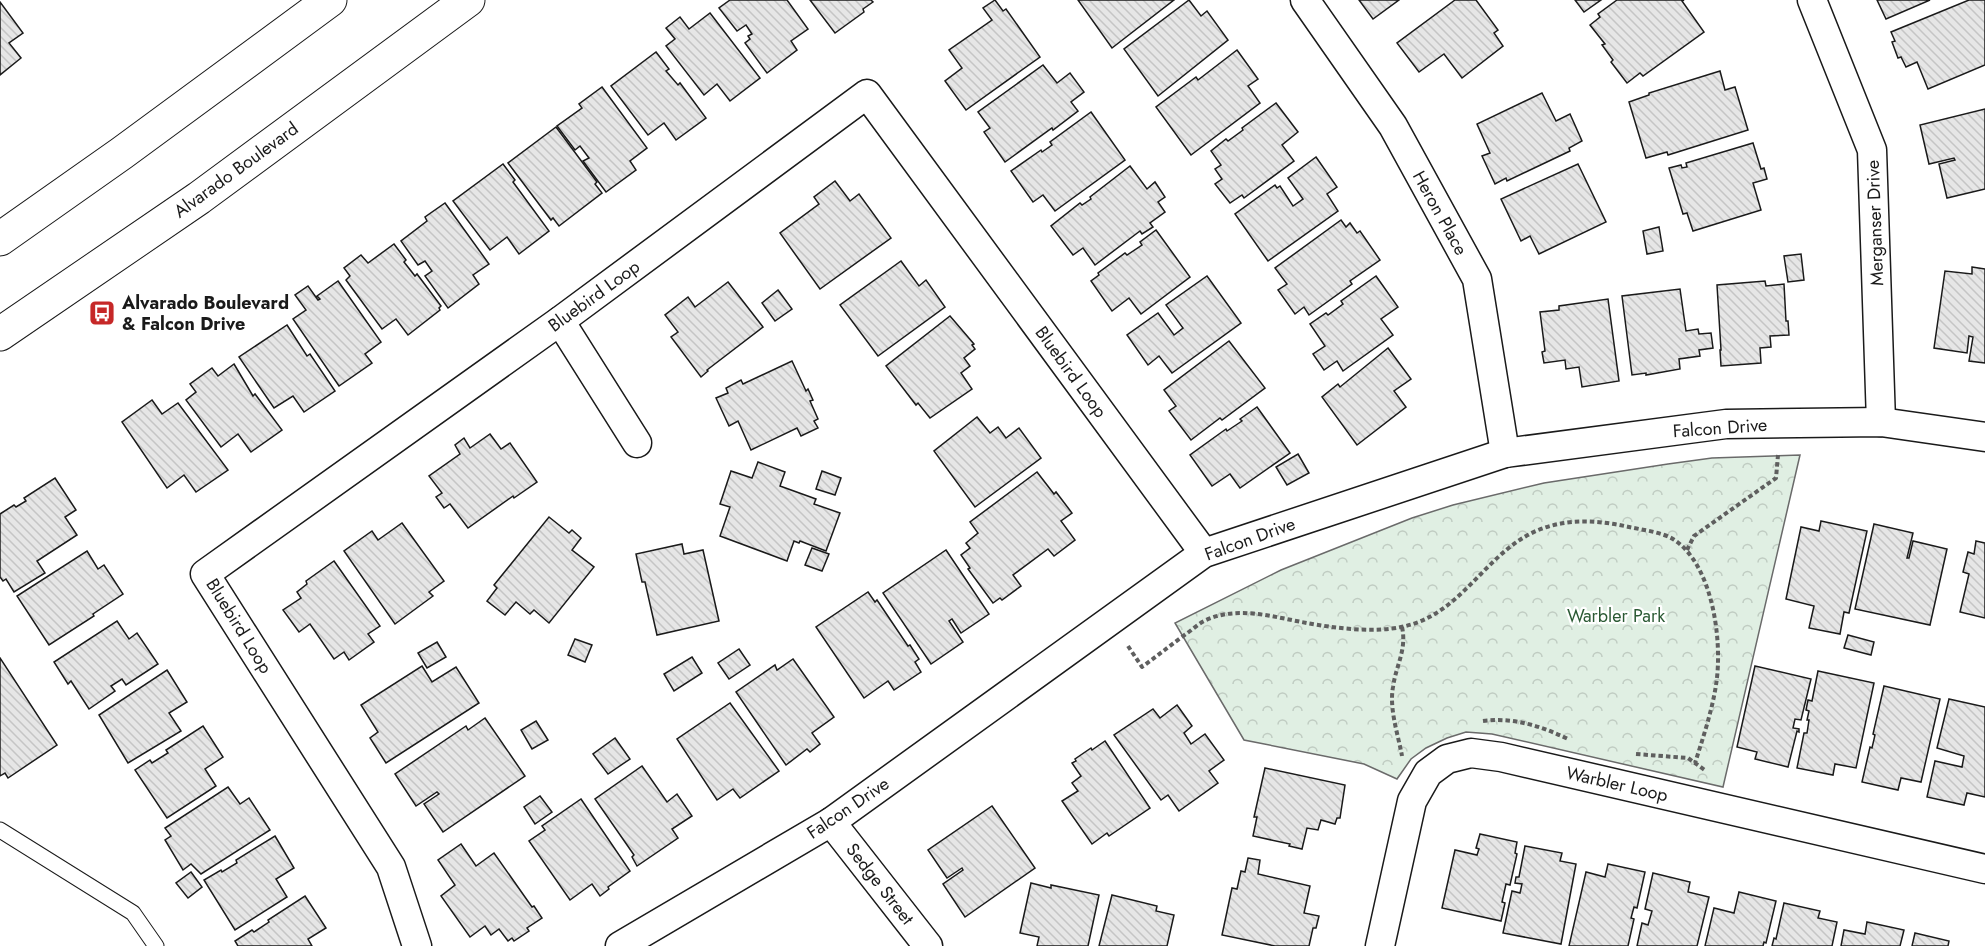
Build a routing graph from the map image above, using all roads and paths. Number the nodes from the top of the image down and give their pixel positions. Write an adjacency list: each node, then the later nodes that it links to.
1 (330, 0): 5 (main road)
2 (468, 0): 7 (main road, Alvarado Boulevard)
3 (1305, 0): 12 (street, Heron Place)
4 (1812, 0): 8 (street, Merganser Drive)
5 (0, 239)
6 (560, 321): 11 (street); 14 (street, Bluebird Loop); 23 (street, Bluebird Loop)
7 (0, 333)
8 (1881, 422): 9 (street, Falcon Drive); 10 (street, Falcon Drive)
9 (1780, 423): 12 (street, Falcon Drive); 13 (path)
10 (1985, 436)
11 (637, 443)
12 (1506, 453): 14 (street, Falcon Drive)
13 (1687, 550): 16 (path); 18 (path)
14 (1204, 553): 15 (street, Falcon Drive)
15 (1111, 621): 16 (path); 19 (street, Falcon Drive)
16 (1401, 627): 17 (path)
17 (1402, 760)
18 (1695, 763)
19 (831, 822): 24 (street, Falcon Drive); 25 (street, Sedge Street)
20 (0, 830): 22 (lane)
21 (1985, 869): 26 (street, Warbler Loop)
22 (156, 946)
23 (417, 946)
24 (620, 946)
25 (928, 946)
26 (1380, 946)

